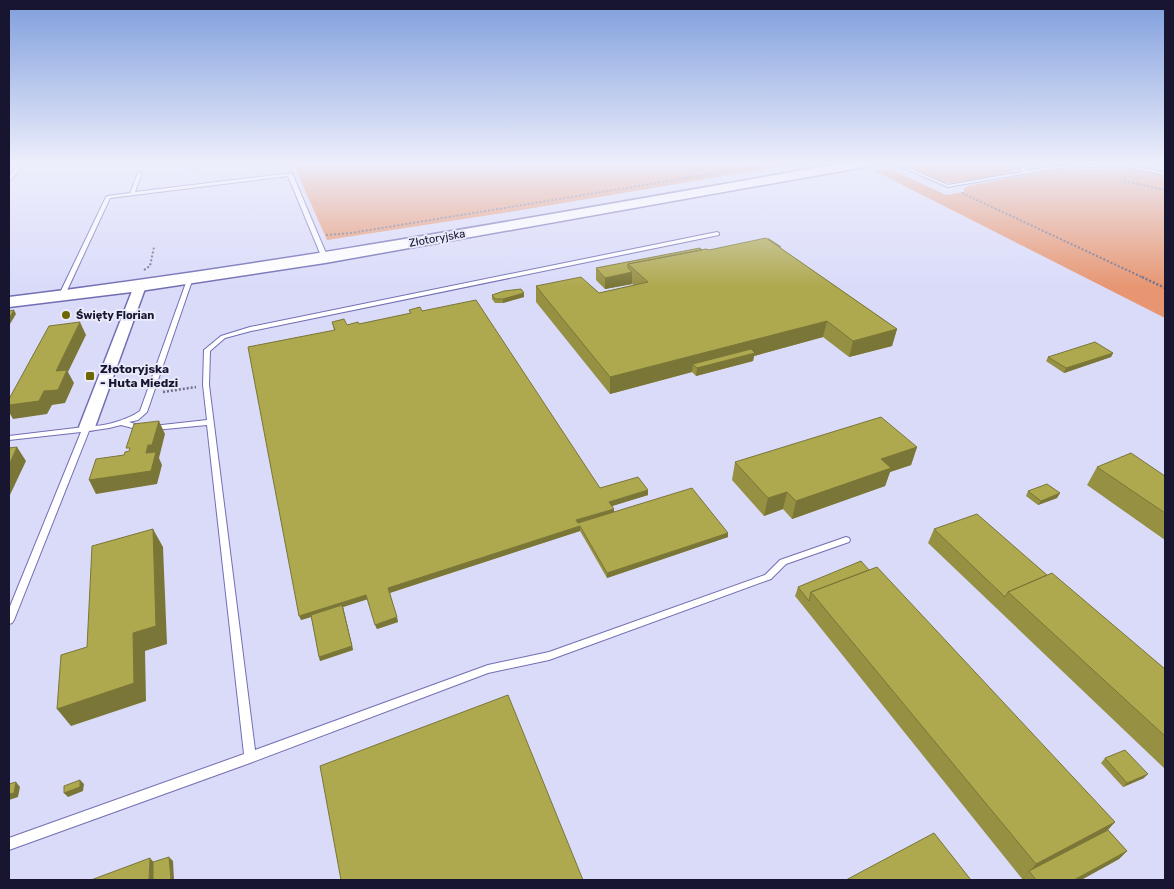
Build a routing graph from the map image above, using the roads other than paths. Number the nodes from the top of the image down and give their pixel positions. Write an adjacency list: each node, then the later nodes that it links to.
1 (104, 204): 8 (lane)
2 (303, 204): 5 (lane)
3 (629, 204): 5 (main road, Złotoryjska)
4 (717, 234): 10 (lane)
5 (325, 258): 6 (main road, Złotoryjska)
6 (190, 278): 7 (main road, Złotoryjska); 11 (lane)
7 (139, 279): 8 (main road, Złotoryjska); 12 (street)
8 (61, 297): 9 (main road, Złotoryjska)
9 (9, 302)
10 (210, 422): 11 (lane); 16 (lane)
11 (123, 423): 12 (lane)
12 (87, 427): 13 (lane); 15 (lane)
13 (9, 438)
14 (846, 540): 16 (lane)
15 (9, 620)
16 (250, 758): 17 (lane)
17 (9, 844)

